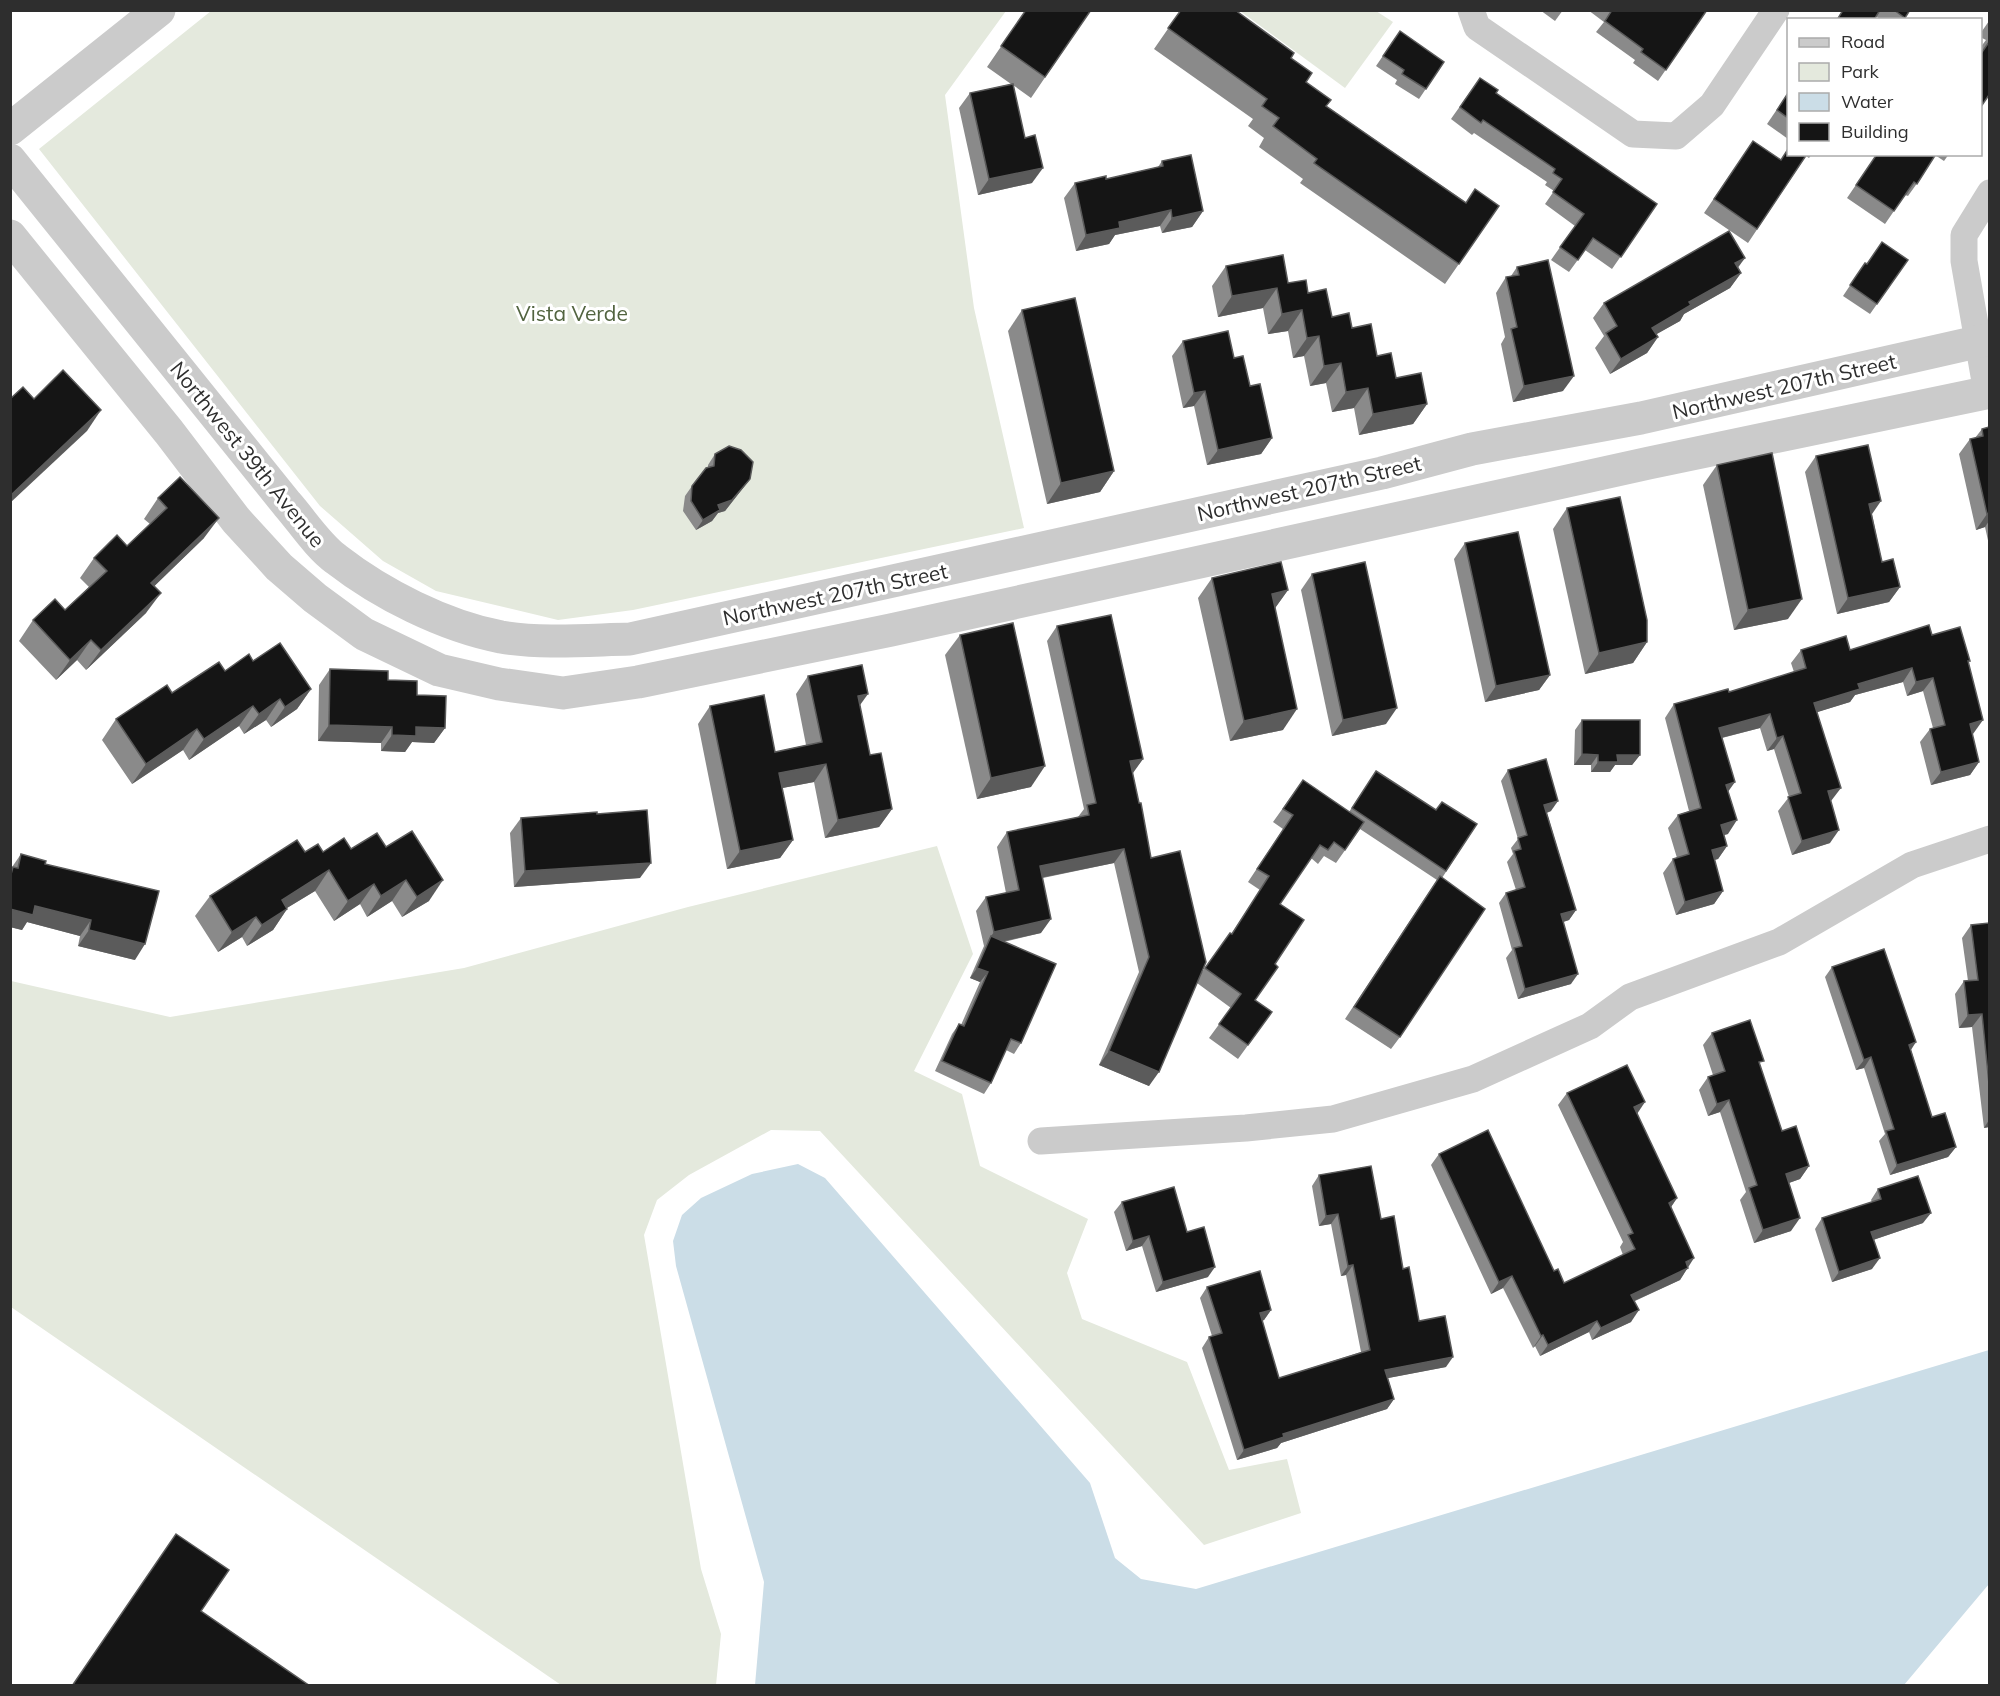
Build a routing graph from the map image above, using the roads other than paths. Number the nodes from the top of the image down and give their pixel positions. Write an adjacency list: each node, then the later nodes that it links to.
1 (159, 10): 4 (street)
2 (1471, 10): 3 (street)
3 (1776, 10)
4 (10, 129)
5 (10, 160): 10 (street, Northwest 39th Avenue)
6 (1989, 193): 8 (street)
7 (10, 236): 9 (street)
8 (1983, 341): 9 (street); 10 (street, Northwest 207th Street)
9 (1988, 392)
10 (630, 639)
11 (1989, 839): 12 (street)
12 (1041, 1141)

